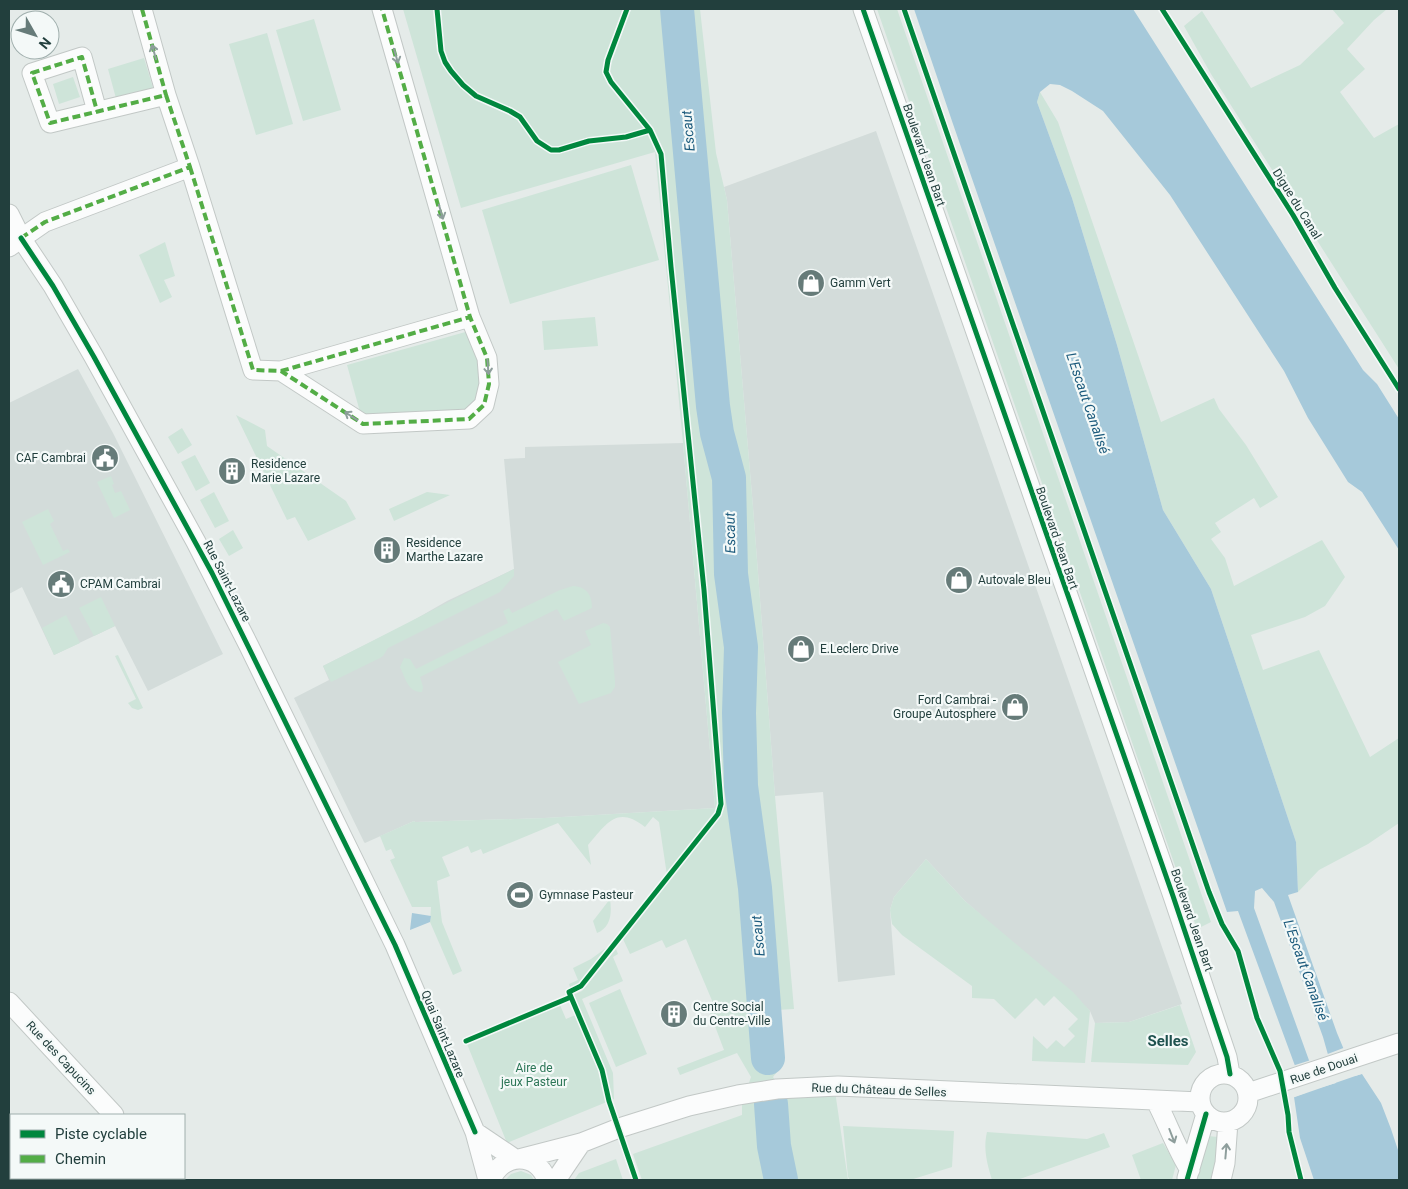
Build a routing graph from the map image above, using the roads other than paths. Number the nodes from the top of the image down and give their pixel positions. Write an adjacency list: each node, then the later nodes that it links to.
1 (142, 9): 4 (street, one-way to 1)
2 (382, 9): 9 (street, one-way to 9)
3 (863, 9): 14 (street, Boulevard Jean Bart)
4 (166, 95): 5 (street); 6 (street)
5 (98, 112)
6 (190, 167): 8 (street); 10 (street)
7 (9, 214): 8 (street, Rue Saint-Lazare)
8 (15, 242): 11 (street, Rue Saint-Lazare)
9 (470, 317): 10 (street); 10 (street, one-way to 10)
10 (281, 371)
11 (395, 945): 20 (street, Quai Saint-Lazare)
12 (9, 1002): 18 (street, Rue des Capucins)
13 (1399, 1044): 15 (street, Rue de Douai)
14 (1230, 1074): 15 (street); 17 (street)
15 (1257, 1091): 19 (street)
16 (1156, 1101): 17 (street, Rue du Château de Selles); 21 (street, Rue du Château de Selles); 23 (street, one-way to 23)
17 (1203, 1108): 19 (street); 23 (street)
18 (113, 1114)
19 (1228, 1122): 27 (street, one-way to 19)
20 (475, 1132): 22 (street); 24 (street, Quai Saint-Lazare)
21 (581, 1143): 22 (street, Rue du Château de Selles); 26 (street)
22 (517, 1159): 24 (street, Rue du Château de Selles); 25 (street)
23 (1188, 1175)
24 (489, 1180)
25 (547, 1180)
26 (556, 1180)
27 (1221, 1180)

